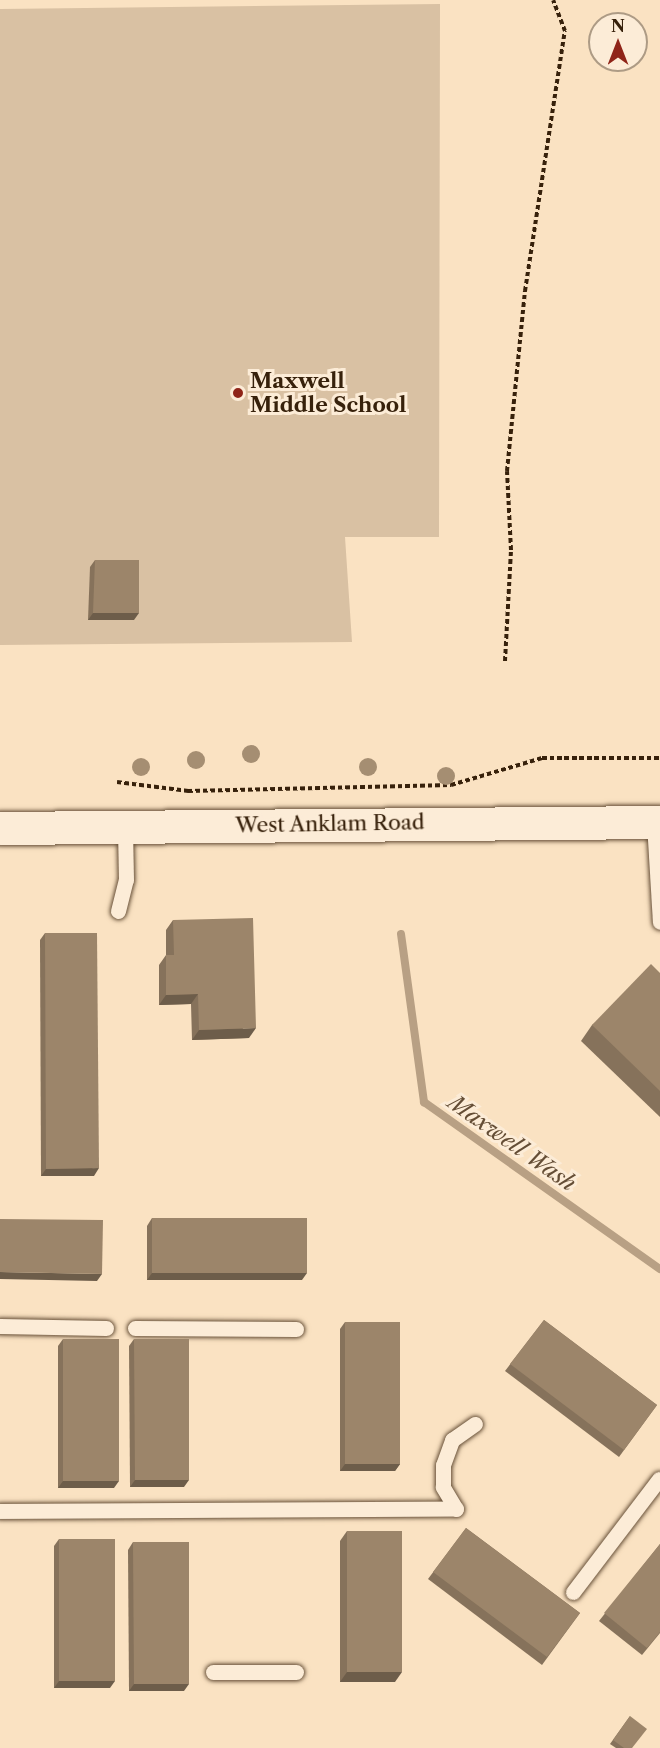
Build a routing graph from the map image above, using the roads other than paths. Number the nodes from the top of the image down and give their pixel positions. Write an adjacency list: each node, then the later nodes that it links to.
1 (657, 822): 2 (main road, West Anklam Road); 5 (lane)
2 (125, 826): 3 (main road, West Anklam Road); 4 (lane)
3 (0, 828)
4 (118, 911)
5 (660, 922)
6 (0, 1326): 7 (lane)
7 (106, 1328)
8 (135, 1328): 9 (lane)
9 (296, 1329)
10 (475, 1424): 12 (lane)
11 (659, 1479): 13 (lane)
12 (0, 1511)
13 (573, 1592)
14 (213, 1672): 15 (lane)
15 (296, 1672)

